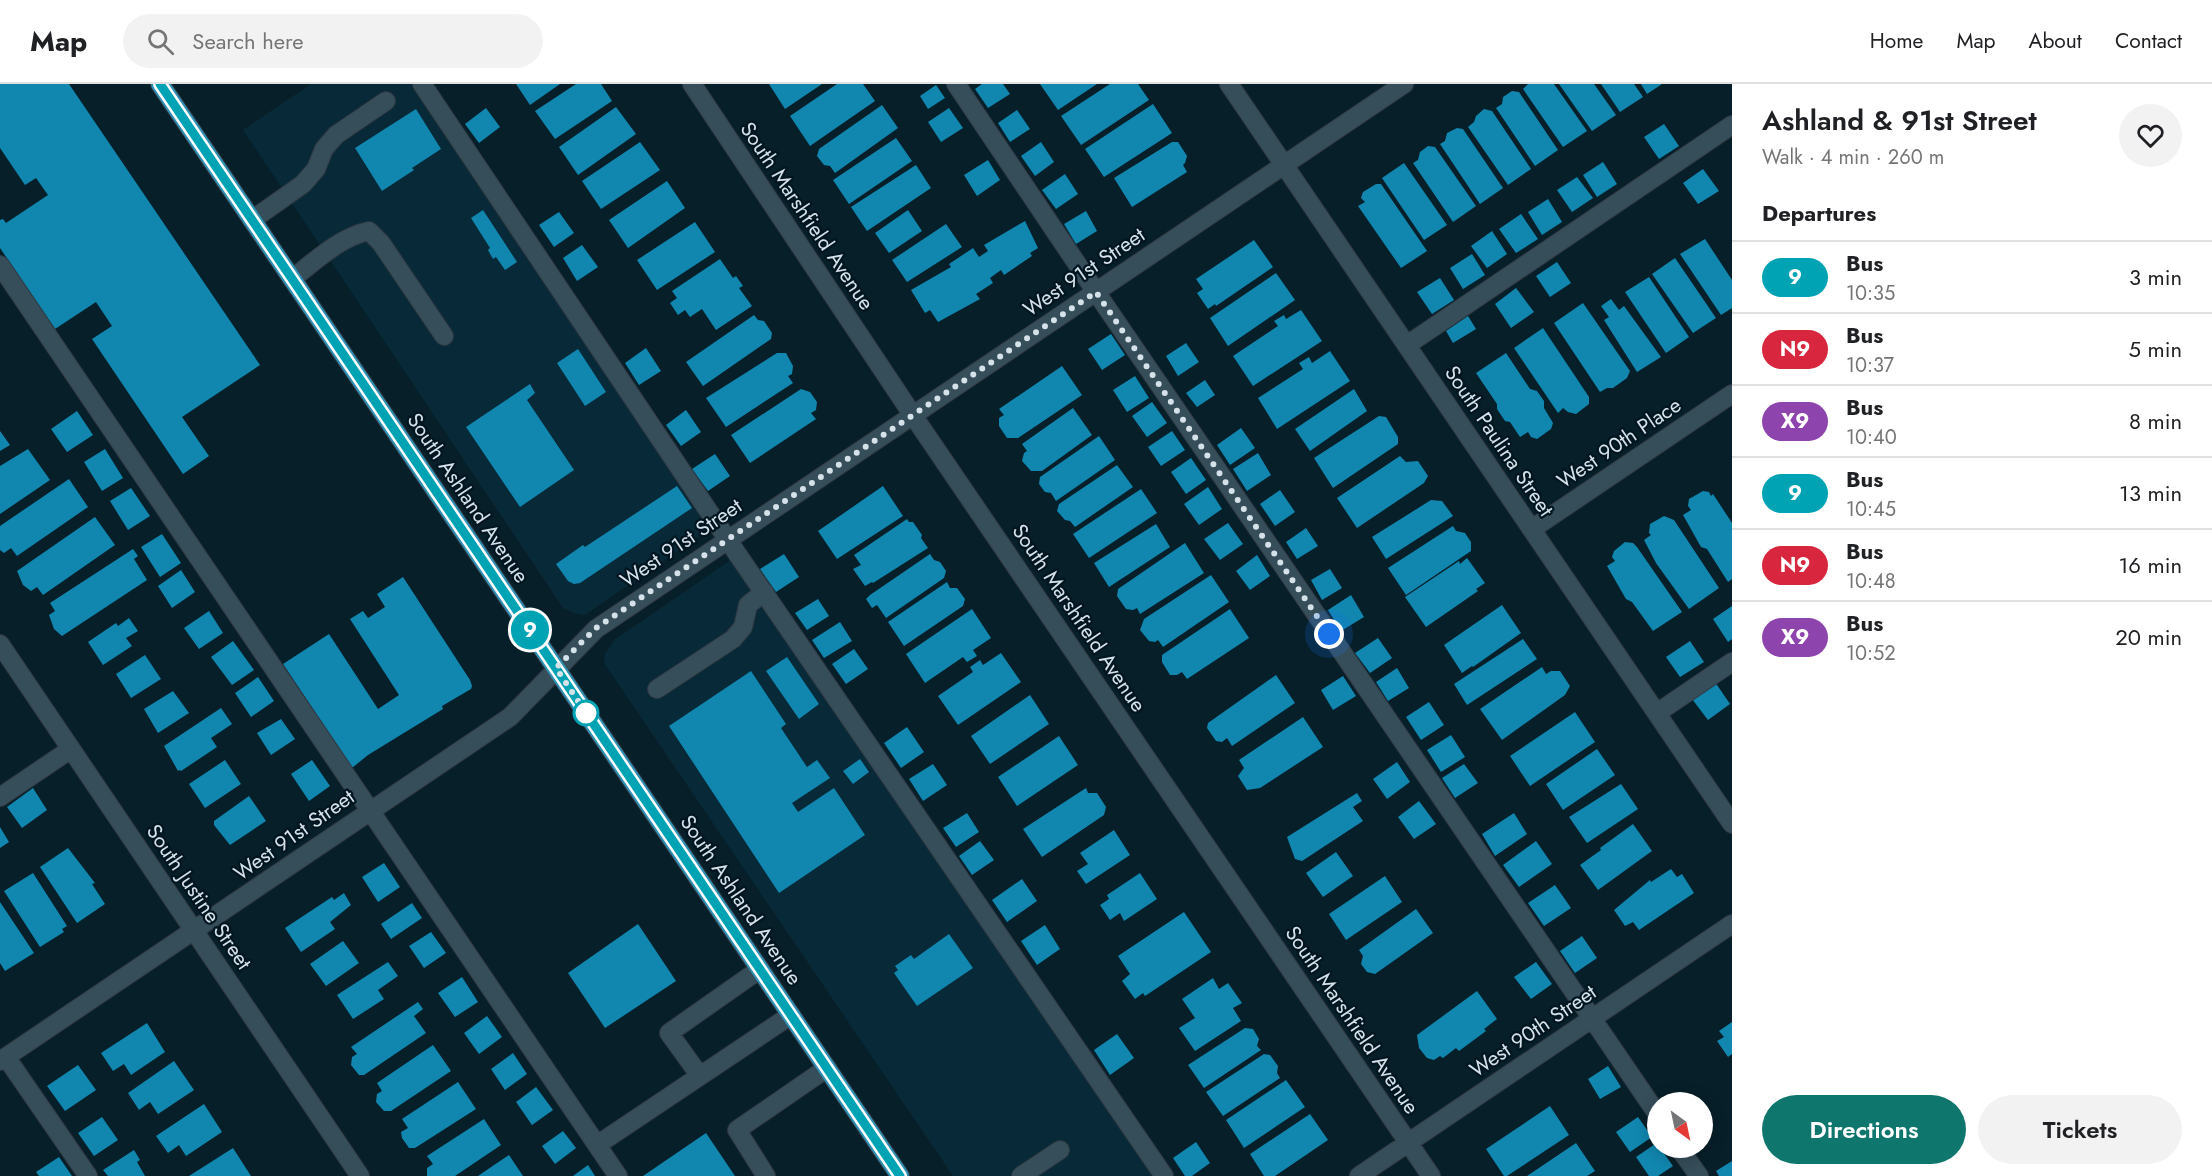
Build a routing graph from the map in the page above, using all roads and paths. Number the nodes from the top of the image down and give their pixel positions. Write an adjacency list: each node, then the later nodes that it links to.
1 (160, 84): 10 (main road, South Ashland Avenue)
2 (422, 84): 19 (street)
3 (692, 84): 17 (street, South Marshfield Avenue)
4 (956, 84): 13 (street)
5 (1229, 84): 9 (street, South Paulina Street)
6 (1404, 84): 9 (street, West 91st Street)
7 (386, 101): 10 (street)
8 (1732, 125): 15 (street)
9 (1284, 164): 13 (street, West 91st Street); 15 (street, South Paulina Street)
10 (252, 220): 12 (main road, South Ashland Avenue)
11 (0, 265): 28 (street)
12 (292, 279): 14 (street); 23 (main road, South Ashland Avenue)
13 (1096, 292): 17 (street, West 91st Street); 34 (street)
14 (444, 336)
15 (1407, 345): 18 (street, South Paulina Street)
16 (1732, 394): 18 (street, West 90th Place)
17 (912, 414): 19 (street, West 91st Street); 39 (street, South Marshfield Avenue)
18 (1532, 529): 25 (street, South Paulina Street)
19 (727, 539): 20 (street); 23 (street, West 91st Street)
20 (764, 592): 24 (street); 49 (street)
21 (0, 644): 26 (street, South Justine Street)
22 (1732, 662): 25 (street)
23 (556, 668): 28 (street, West 91st Street); 32 (main road, South Ashland Avenue)
24 (657, 688)
25 (1657, 713): 29 (street, South Paulina Street)
26 (71, 749): 27 (street); 31 (street, South Justine Street)
27 (0, 797)
28 (369, 810): 31 (street, West 91st Street); 40 (street)
29 (1732, 824)
30 (1732, 924): 34 (street, West 90th Street)
31 (194, 931): 35 (street, West 91st Street); 44 (street, South Justine Street)
32 (760, 969): 33 (main road, South Ashland Avenue); 37 (street)
33 (791, 1015): 36 (main road, South Ashland Avenue); 37 (street)
34 (1592, 1018): 38 (street); 39 (street, West 90th Street)
35 (3, 1059): 43 (street)
36 (827, 1068): 46 (street); 47 (main road, South Ashland Avenue)
37 (699, 1076): 40 (street)
38 (1647, 1099)
39 (1408, 1143): 50 (street, West 90th Street); 51 (street, South Marshfield Avenue)
40 (597, 1145): 45 (street)
41 (1060, 1150): 48 (street)
42 (1686, 1158): 52 (street)
43 (88, 1176)
44 (360, 1176)
45 (618, 1176)
46 (766, 1176)
47 (900, 1176)
48 (1021, 1176)
49 (1164, 1176)
50 (1359, 1176)
51 (1431, 1176)
52 (1699, 1176)

